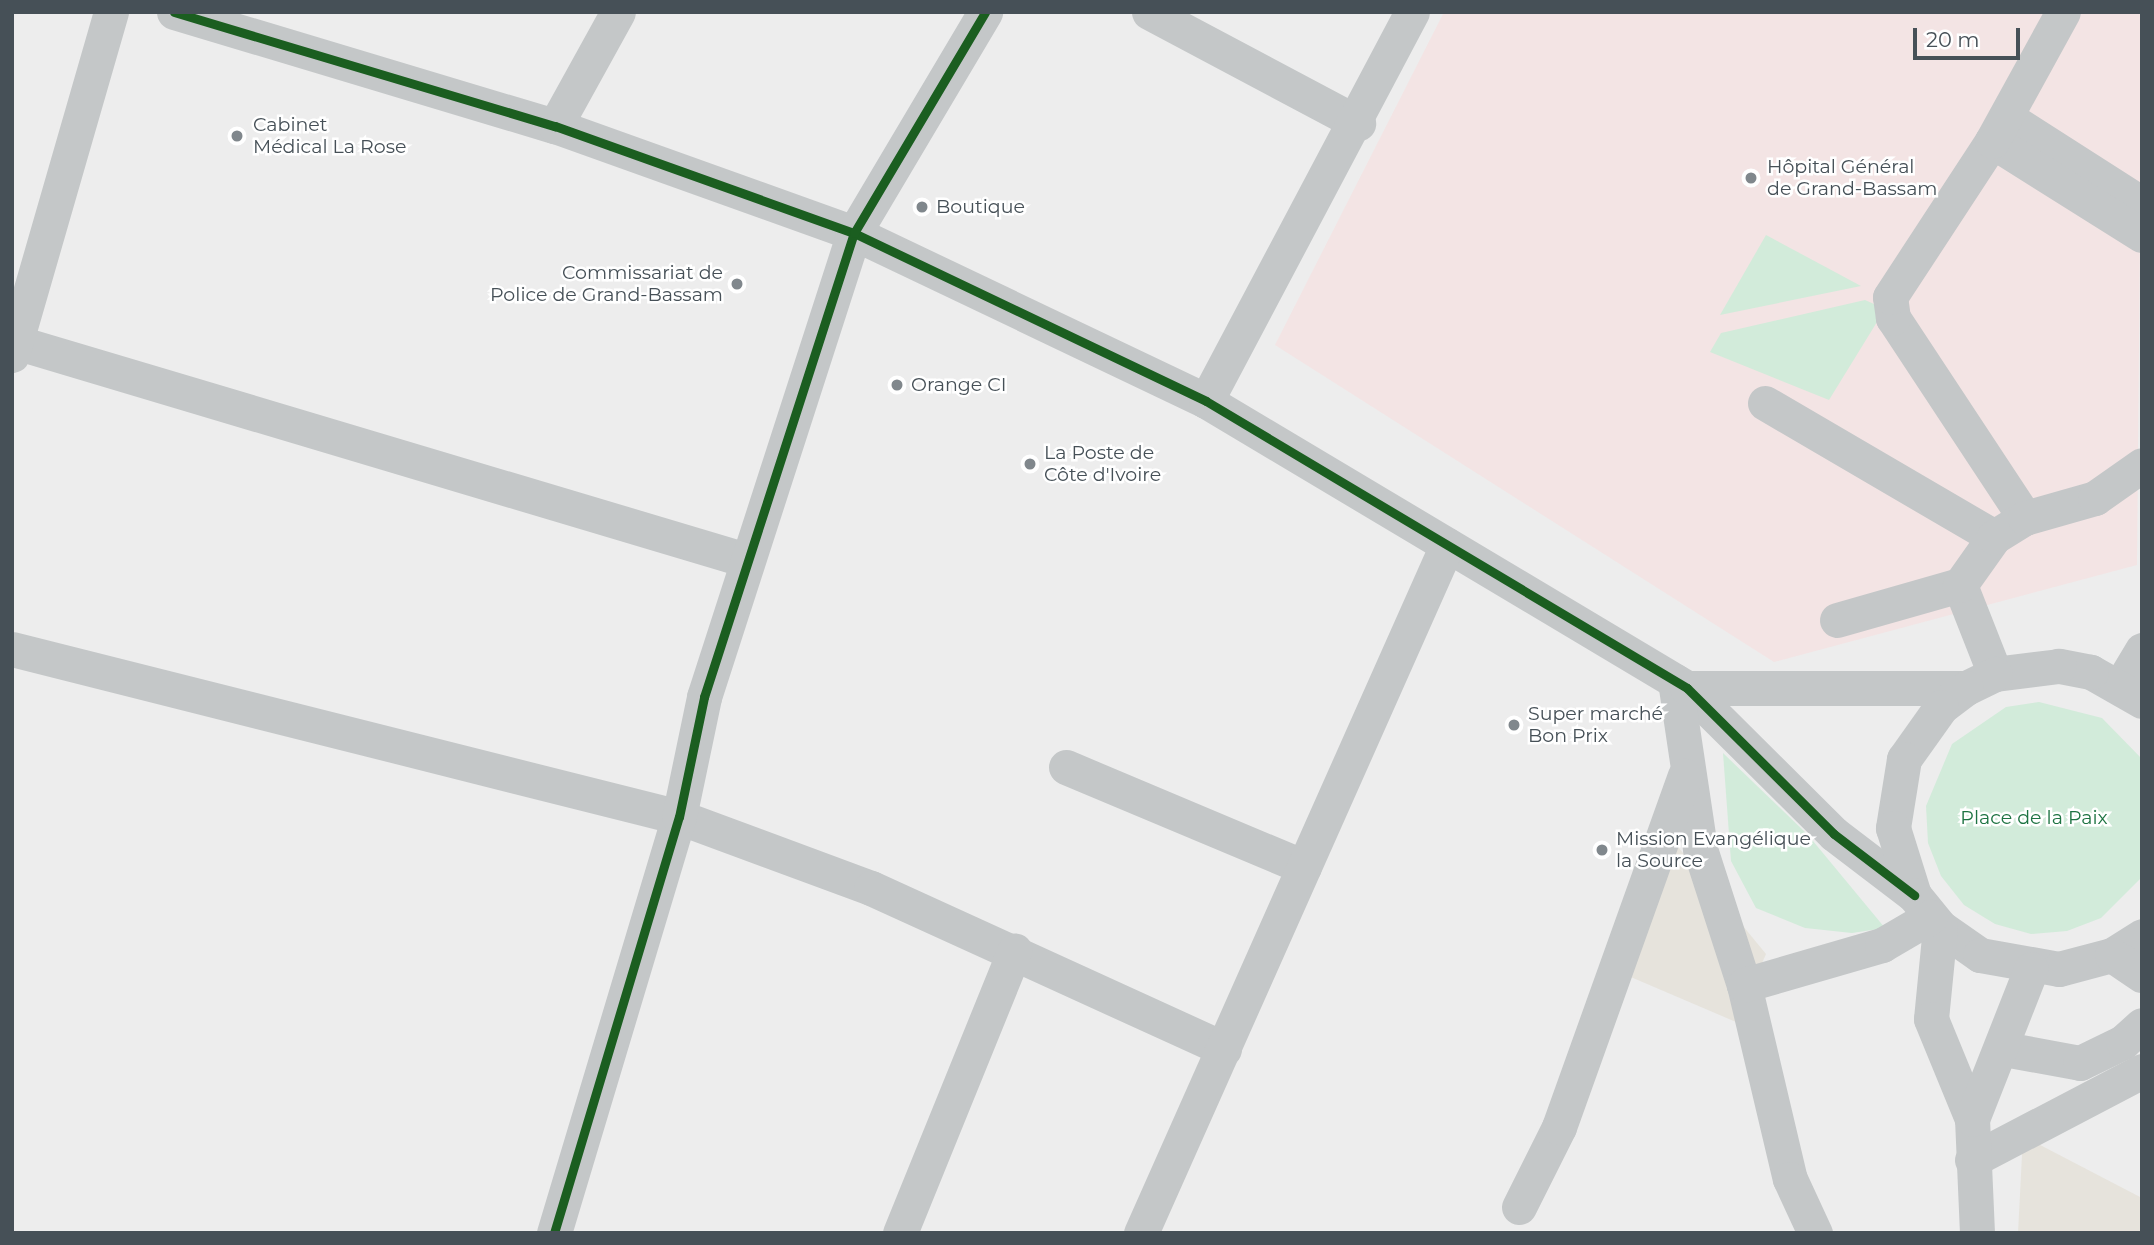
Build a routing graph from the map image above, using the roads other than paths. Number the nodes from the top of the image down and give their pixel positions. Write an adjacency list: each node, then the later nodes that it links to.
1 (111, 12): 15 (street)
2 (174, 12): 8 (street)
3 (618, 12): 10 (street)
4 (985, 12): 13 (street)
5 (1149, 12): 9 (street)
6 (1412, 12): 9 (street)
7 (2063, 12): 11 (street)
8 (264, 26): 10 (street)
9 (1358, 123): 16 (street)
10 (555, 126): 13 (street)
11 (1999, 129): 12 (street); 14 (street); 19 (street)
12 (2142, 204)
13 (854, 233): 16 (street); 22 (street)
14 (2142, 234)
15 (13, 346): 22 (street)
16 (1206, 401): 21 (street)
17 (1765, 403): 20 (street)
18 (2142, 465): 19 (street)
19 (2025, 517): 20 (street)
20 (1994, 537): 23 (street)
21 (1447, 545): 28 (street); 33 (street)
22 (746, 560): 32 (street)
23 (1961, 585): 24 (street); 27 (street)
24 (1837, 620)
25 (12, 649): 32 (street)
26 (2142, 650): 29 (street)
27 (1980, 681): 28 (street); 29 (street); 34 (street)
28 (1681, 684): 31 (street); 34 (street)
29 (2131, 693)
30 (1066, 767): 33 (street)
31 (1687, 769): 40 (street); 47 (street)
32 (679, 817): 36 (street); 48 (street)
33 (1304, 867): 42 (street)
34 (1928, 913): 38 (street); 40 (street); 45 (street)
35 (2142, 936): 37 (street)
36 (1015, 950): 42 (street); 49 (street)
37 (2112, 955): 38 (street); 39 (street)
38 (2031, 969): 43 (street)
39 (2142, 975)
40 (1744, 985): 51 (street)
41 (2142, 1024): 43 (street)
42 (1224, 1049): 50 (street)
43 (2004, 1049): 45 (street)
44 (2142, 1071): 46 (street)
45 (1972, 1119): 46 (street)
46 (1972, 1160): 52 (street)
47 (1519, 1207)
48 (554, 1233)
49 (900, 1233)
50 (1141, 1233)
51 (1815, 1233)
52 (1977, 1233)

